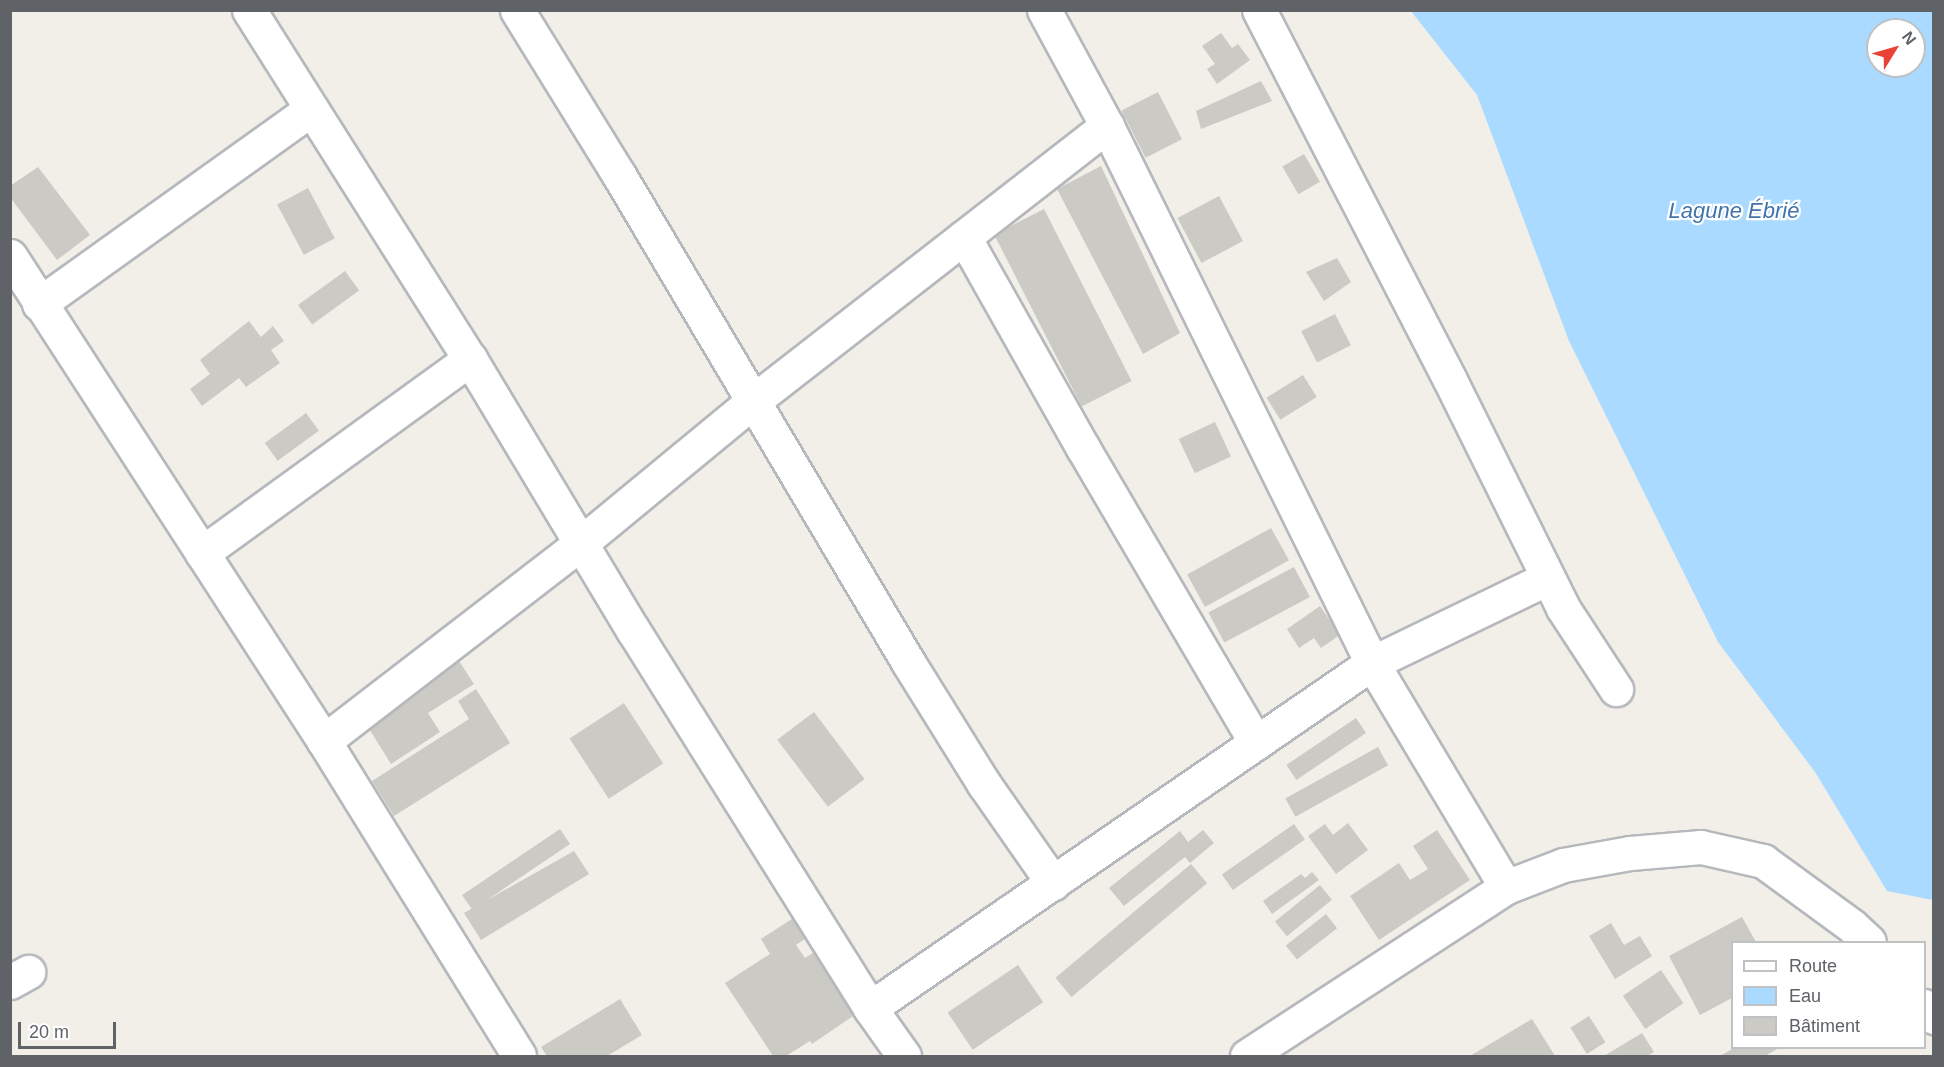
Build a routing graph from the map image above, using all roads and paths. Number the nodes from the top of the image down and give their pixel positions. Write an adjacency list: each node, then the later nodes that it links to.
1 (249, 10): 5 (street)
2 (517, 10): 11 (street)
3 (1044, 10): 6 (street)
4 (1259, 10): 14 (street)
5 (310, 110): 9 (street); 10 (street)
6 (1107, 126): 7 (street); 15 (street)
7 (964, 237): 11 (street); 18 (street)
8 (10, 256): 9 (street)
9 (39, 303): 13 (street)
10 (470, 359): 12 (street); 13 (street)
11 (752, 402): 12 (street); 19 (street)
12 (581, 543): 17 (street); 22 (street)
13 (202, 553): 17 (street)
14 (1548, 578): 15 (street); 16 (street)
15 (1372, 663): 18 (street); 20 (street)
16 (1616, 688)
17 (324, 741): 23 (street)
18 (1256, 743): 19 (street)
19 (1053, 883): 22 (street)
20 (1506, 887): 21 (street); 25 (street)
21 (1868, 941)
22 (870, 1008): 24 (street)
23 (519, 1056)
24 (904, 1056)
25 (1247, 1056)

